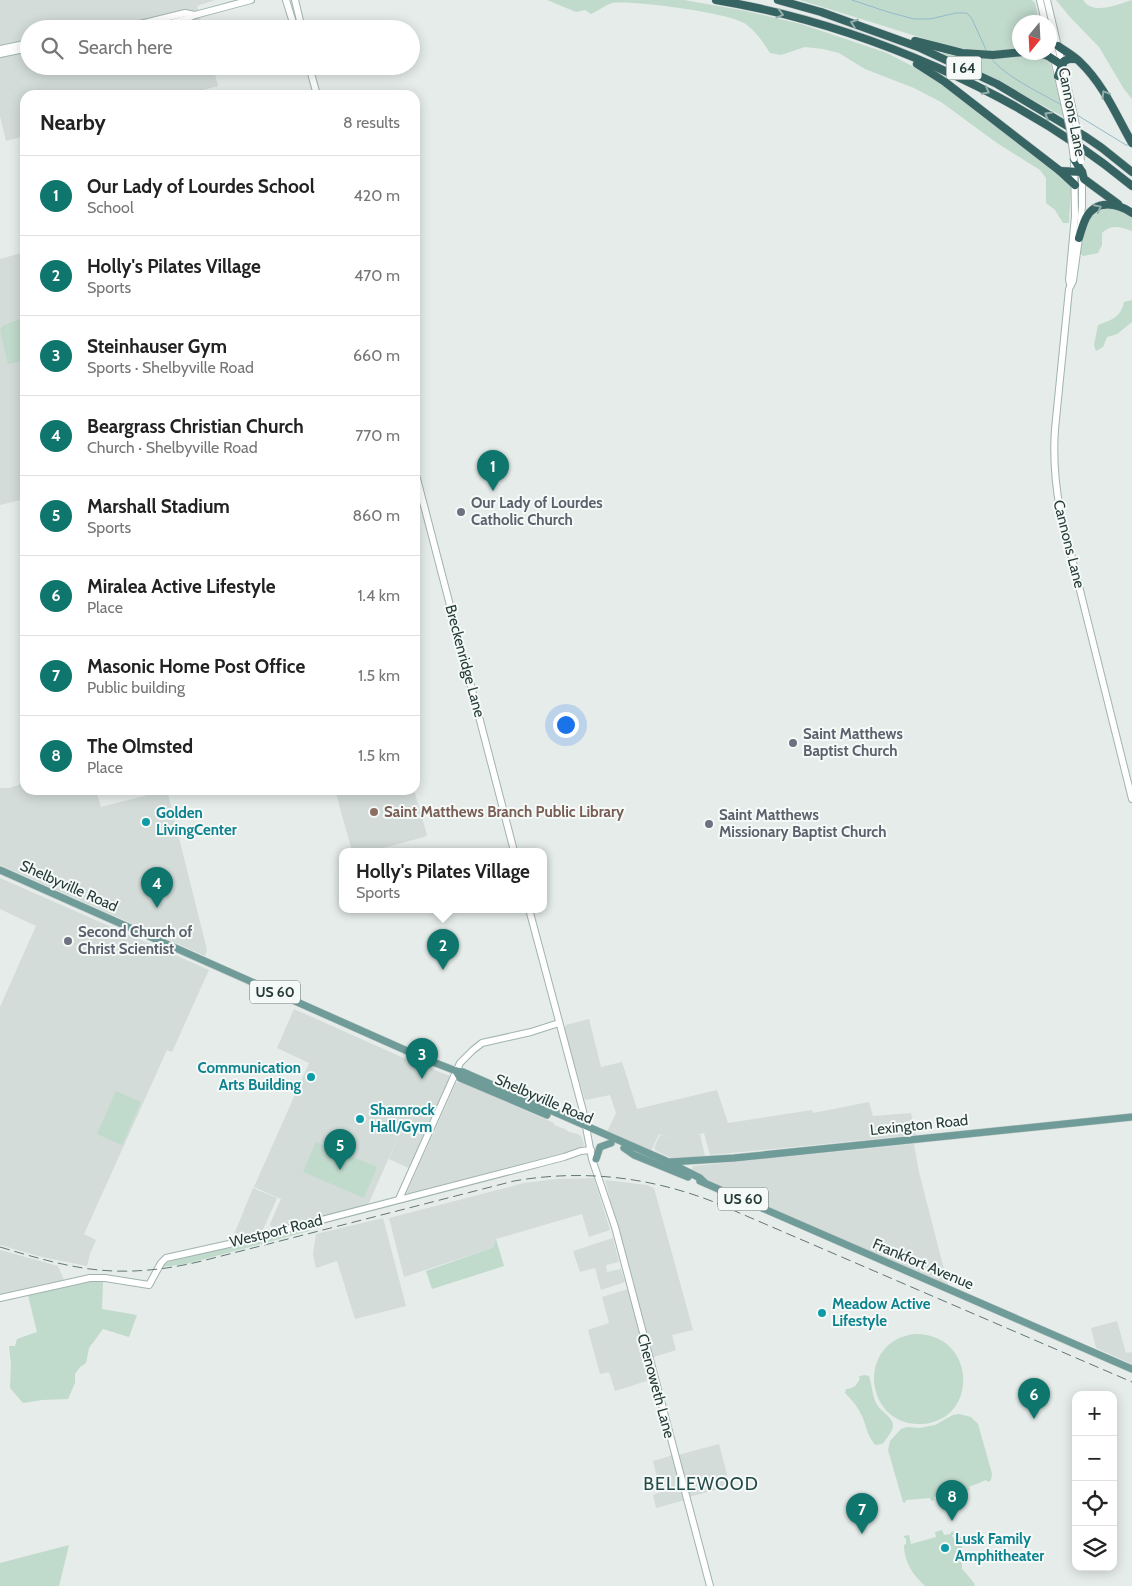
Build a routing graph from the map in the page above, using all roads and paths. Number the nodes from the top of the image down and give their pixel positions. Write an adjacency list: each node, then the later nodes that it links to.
1 (250, 0): 8 (main road)
2 (286, 0): 12 (main road)
3 (295, 0): 13 (main road)
4 (716, 0): 19 (highway, I 64, one-way to 19)
5 (778, 0): 14 (highway, I 64, one-way to 5)
6 (1040, 0): 9 (main road)
7 (1047, 0): 16 (main road, Cannons Lane)
8 (195, 15): 10 (main road); 11 (main road)
9 (1043, 15)
10 (157, 20)
11 (186, 20)
12 (292, 20)
13 (300, 20)
14 (870, 29): 20 (highway); 32 (highway, I 64, one-way to 14)
15 (20, 45): 17 (main road)
16 (1058, 46): 23 (highway); 24 (main road, Cannons Lane)
17 (0, 49)
18 (20, 50): 21 (main road)
19 (894, 50): 30 (highway); 34 (highway, I 64, one-way to 34)
20 (1012, 53)
21 (0, 54)
22 (1054, 60): 24 (highway); 26 (main road, Cannons Lane)
23 (1079, 61): 24 (highway); 28 (highway, one-way to 23)
24 (1062, 65): 26 (highway); 29 (main road, Cannons Lane, bridge)
25 (311, 75): 27 (main road)
26 (1058, 76): 29 (main road, Cannons Lane, bridge)
27 (316, 90)
28 (1132, 143)
29 (1077, 160): 31 (highway)
30 (1060, 170): 31 (highway); 33 (highway)
31 (1078, 171): 33 (main road, Cannons Lane); 35 (highway); 37 (main road, Cannons Lane)
32 (1132, 172)
33 (1075, 185): 37 (main road, Cannons Lane)
34 (1132, 186)
35 (1124, 208): 36 (highway); 37 (highway, one-way to 35)
36 (1132, 213)
37 (1077, 238): 39 (main road, Cannons Lane)
38 (420, 490): 40 (main road, Breckenridge Lane)
39 (1132, 799)
40 (513, 848)
41 (0, 870): 44 (main road, Shelbyville Road / US 60)
42 (530, 913): 43 (main road)
43 (559, 1023): 44 (main road); 46 (main road)
44 (456, 1072): 46 (main road, Shelbyville Road); 55 (main road)
45 (1132, 1117): 50 (main road, Lexington Road)
46 (586, 1129): 47 (main road, Shelbyville Road); 48 (main road, Shelbyville Road); 49 (main road, Chenoweth Lane)
47 (611, 1143): 48 (main road, Shelbyville Road); 49 (main road)
48 (625, 1146): 51 (main road, Lexington Road); 54 (main road, Frankfort Avenue)
49 (592, 1155): 55 (main road, Westport Road); 58 (main road, Chenoweth Lane)
50 (708, 1160): 51 (main road, Lexington Road); 52 (main road, Lexington Road)
51 (672, 1164): 52 (main road, Lexington Road); 53 (main road, Frankfort Avenue)
52 (692, 1164): 53 (main road)
53 (692, 1175): 54 (main road, Frankfort Avenue)
54 (704, 1182): 57 (main road, Frankfort Avenue / US 60)
55 (399, 1199): 56 (main road, Westport Road)
56 (0, 1298)
57 (1132, 1369)
58 (710, 1586)

